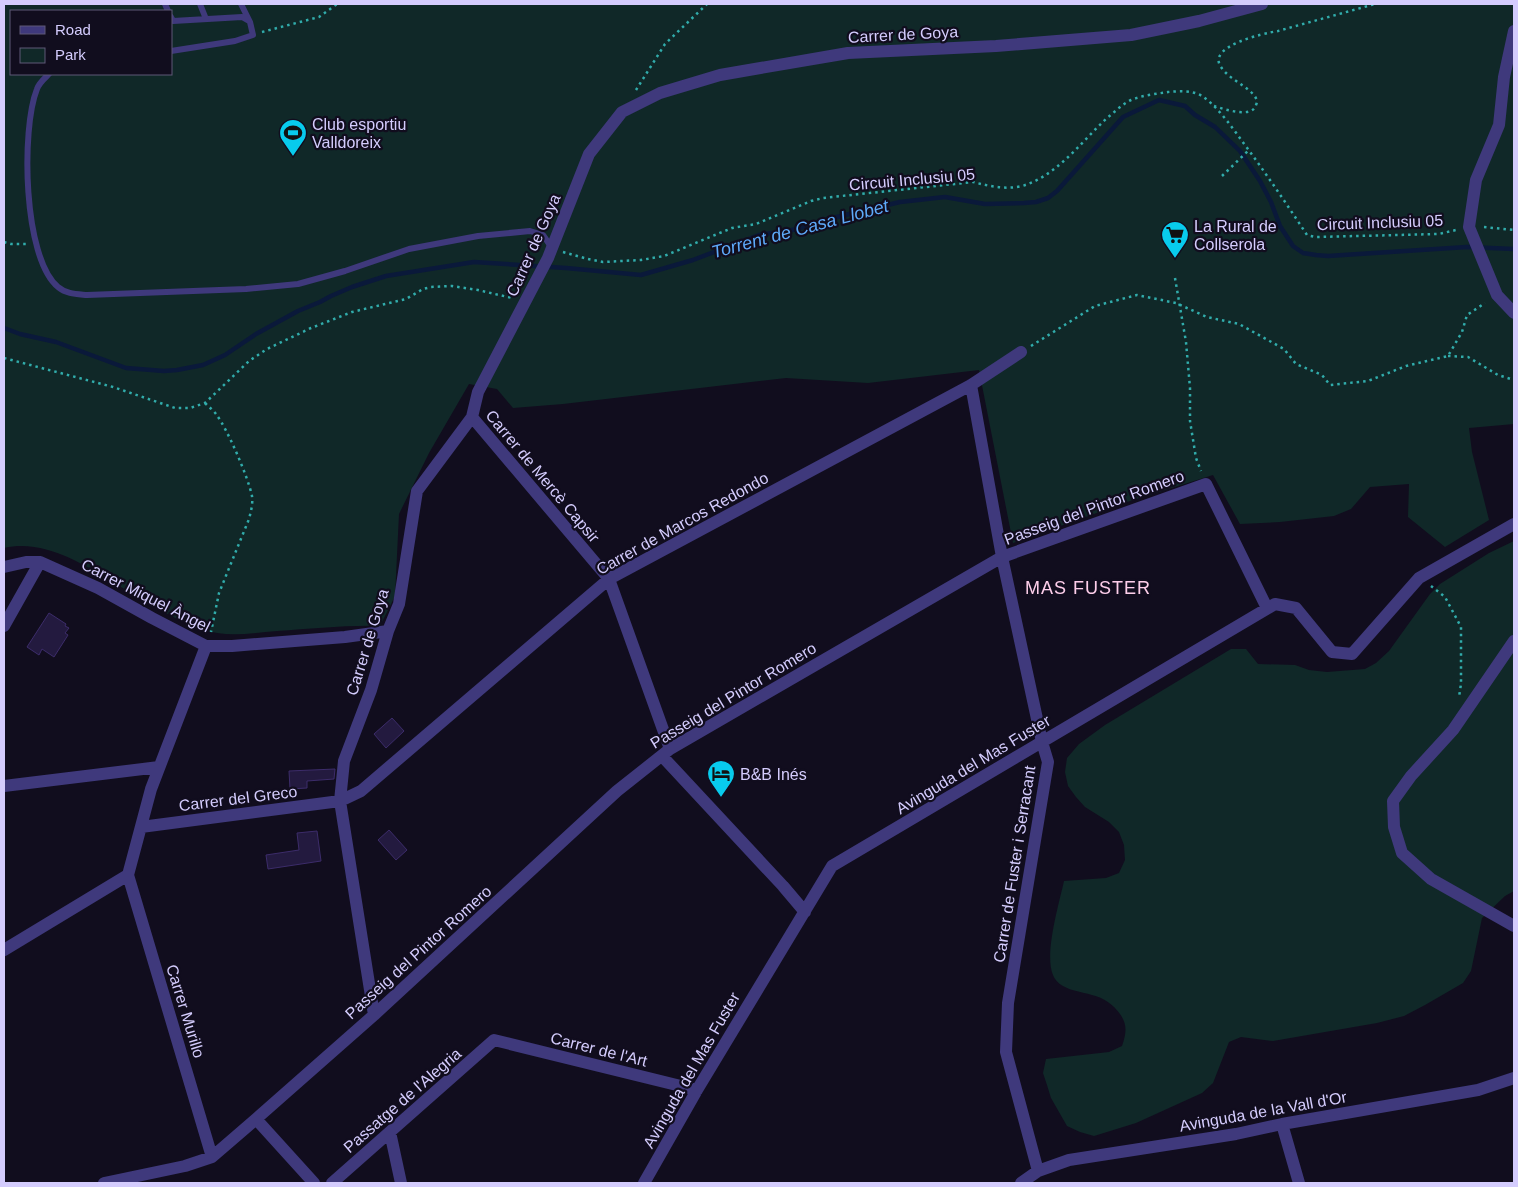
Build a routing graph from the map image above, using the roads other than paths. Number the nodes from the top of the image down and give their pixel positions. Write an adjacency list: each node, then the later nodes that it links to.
1 (200, 4): 5 (lane)
2 (241, 4): 6 (lane)
3 (1262, 4): 10 (street, Carrer de Goya)
4 (172, 19): 5 (lane)
5 (206, 19): 6 (lane)
6 (250, 22): 8 (lane)
7 (1514, 31): 11 (street)
8 (172, 51)
9 (47, 75): 10 (lane)
10 (550, 253): 14 (street, Carrer de Goya)
11 (1514, 313)
12 (1021, 352): 13 (street, Carrer de Marcos Redondo)
13 (970, 385): 16 (street, Carrer de Fuster i Serracant); 19 (street, Carrer de Marcos Redondo)
14 (472, 417): 19 (street, Carrer de Mercè Capsir); 22 (street, Carrer de Goya)
15 (1514, 524): 20 (street, Avinguda del Mas Fuster)
16 (1002, 557): 20 (street, Passeig del Pintor Romero); 25 (street, Carrer de Fuster i Serracant); 26 (street, Passeig del Pintor Romero)
17 (40, 562): 18 (street); 21 (street); 24 (street, Carrer Miquel Àngel)
18 (4, 566)
19 (609, 579): 26 (street, Carrer de Mercè Capsir); 29 (street, Carrer de Marcos Redondo)
20 (1267, 608): 25 (street, Avinguda del Mas Fuster)
21 (4, 626)
22 (388, 631): 24 (street, Carrer Miquel Àngel); 29 (street, Carrer de Goya)
23 (1514, 641): 33 (street)
24 (206, 646): 27 (street)
25 (1042, 742): 32 (street, Avinguda del Mas Fuster); 43 (street, Carrer de Fuster i Serracant)
26 (666, 752): 32 (street, Carrer de Mercè Capsir); 35 (street, Passeig del Pintor Romero)
27 (159, 767): 28 (street); 30 (street)
28 (4, 786)
29 (340, 801): 30 (street, Carrer del Greco); 35 (street, Carrer de Goya)
30 (141, 827): 31 (street)
31 (128, 875): 34 (street); 42 (street, Carrer Murillo)
32 (804, 912): 38 (street, Avinguda del Mas Fuster)
33 (1514, 926)
34 (4, 950)
35 (374, 1015): 39 (street, Passeig del Pintor Romero)
36 (494, 1040): 38 (street, Carrer de l'Art); 41 (street, Passatge de l'Alegria)
37 (1514, 1078): 40 (street, Avinguda de la Vall d'Or)
38 (697, 1090): 48 (street, Avinguda del Mas Fuster)
39 (256, 1119): 42 (street, Passeig del Pintor Romero); 45 (street)
40 (1282, 1124): 43 (street, Avinguda de la Vall d'Or); 50 (street)
41 (390, 1132): 46 (street, Passatge de l'Alegria); 47 (street)
42 (212, 1157): 44 (street, Passeig del Pintor Romero)
43 (1038, 1172): 49 (street, Avinguda de la Vall d'Or)
44 (104, 1183)
45 (314, 1183)
46 (332, 1183)
47 (401, 1183)
48 (644, 1183)
49 (1021, 1183)
50 (1299, 1183)

